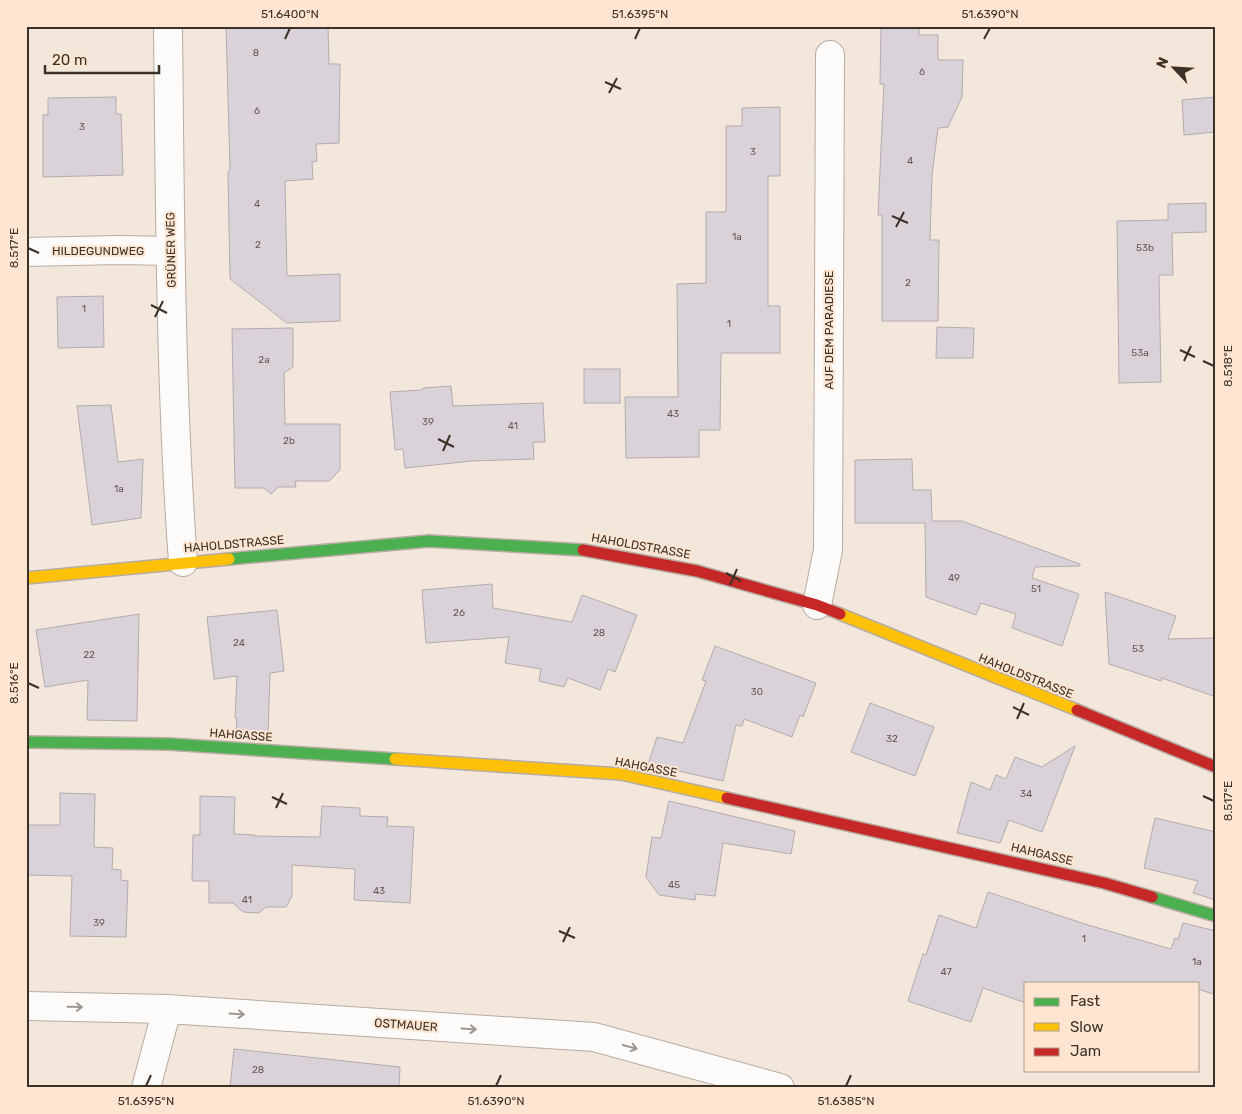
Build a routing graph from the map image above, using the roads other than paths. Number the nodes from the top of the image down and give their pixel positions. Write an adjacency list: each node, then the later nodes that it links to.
1 (168, 26): 3 (street, GRÜNER WEG)
2 (830, 55): 7 (street, AUF DEM PARADIESE)
3 (170, 251): 4 (street, HILDEGUNDWEG); 5 (street, GRÜNER WEG)
4 (26, 252)
5 (184, 562): 6 (street, HAHOLDSTRASSE); 7 (street, HAHOLDSTRASSE)
6 (26, 578)
7 (817, 605): 9 (street, HAHOLDSTRASSE)
8 (26, 742): 10 (street, HAHGASSE)
9 (1216, 767)
10 (1216, 916)
11 (26, 1006): 12 (street, OSTMAUER, one-way to 12)
12 (167, 1010): 13 (street); 14 (street, OSTMAUER, one-way to 14)
13 (146, 1088)
14 (780, 1088)

